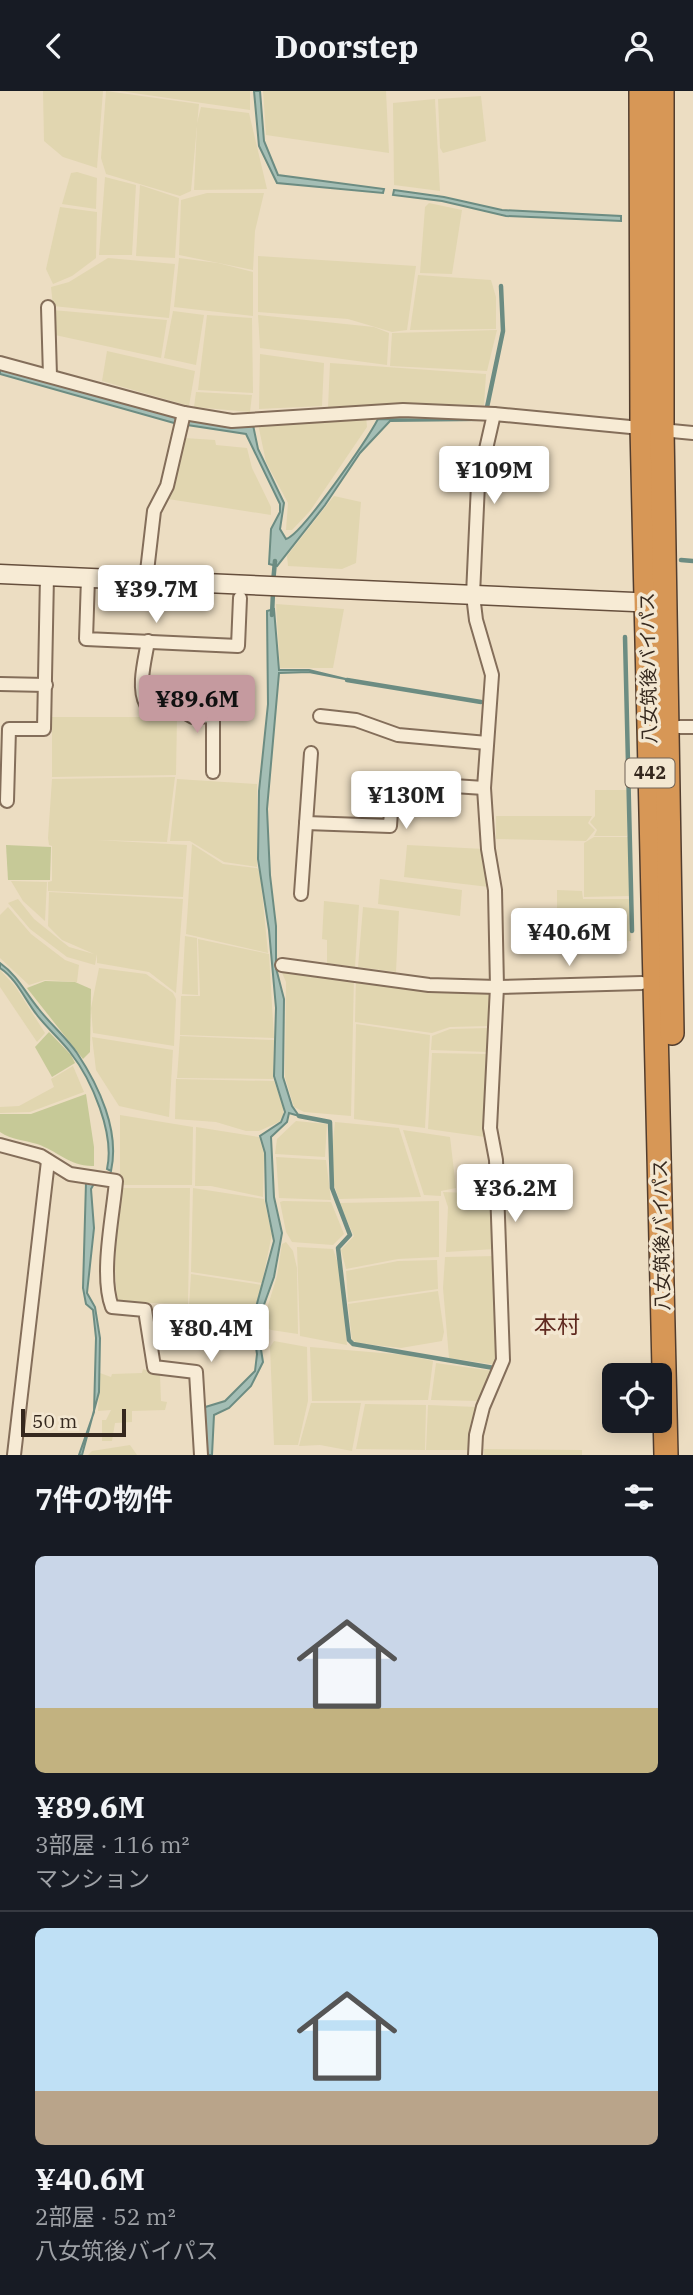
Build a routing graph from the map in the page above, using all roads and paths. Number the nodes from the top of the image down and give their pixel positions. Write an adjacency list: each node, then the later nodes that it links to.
1 (641, 91): 10 (highway, 八女筑後バイパス / 442)
2 (662, 91): 10 (highway, 八女筑後バイパス / 442)
3 (48, 307): 5 (street)
4 (0, 363): 5 (street)
5 (50, 376): 6 (street)
6 (65, 380): 7 (street); 8 (street)
7 (65, 395)
8 (184, 413): 9 (street); 15 (street)
9 (494, 414): 10 (street); 16 (street)
10 (652, 428): 11 (street); 18 (highway, 八女筑後バイパス / 442)
11 (693, 433)
12 (0, 574): 13 (street)
13 (47, 576): 14 (street); 21 (street)
14 (88, 578): 15 (street); 19 (street)
15 (146, 580): 16 (street)
16 (473, 595): 18 (street); 27 (street)
17 (240, 598): 19 (street)
18 (656, 603): 43 (highway, 八女筑後バイパス / 442); 44 (highway, 八女筑後バイパス / 442)
19 (148, 641): 23 (street)
20 (0, 684): 21 (street)
21 (46, 685): 30 (street)
22 (214, 698): 23 (street)
23 (213, 716): 29 (street)
24 (320, 716): 27 (street)
25 (678, 727): 26 (street)
26 (693, 727)
27 (487, 743): 31 (street)
28 (311, 753): 33 (street)
29 (213, 772)
30 (4, 785): 32 (street)
31 (484, 788): 33 (street); 37 (street)
32 (7, 801)
33 (306, 823): 34 (street)
34 (301, 894)
35 (282, 965): 37 (street)
36 (642, 983): 37 (street)
37 (497, 987): 42 (street)
38 (0, 1145): 39 (street)
39 (48, 1161): 40 (street); 41 (street)
40 (14, 1455)
41 (201, 1455)
42 (475, 1455)
43 (666, 1455)
44 (681, 1455)

